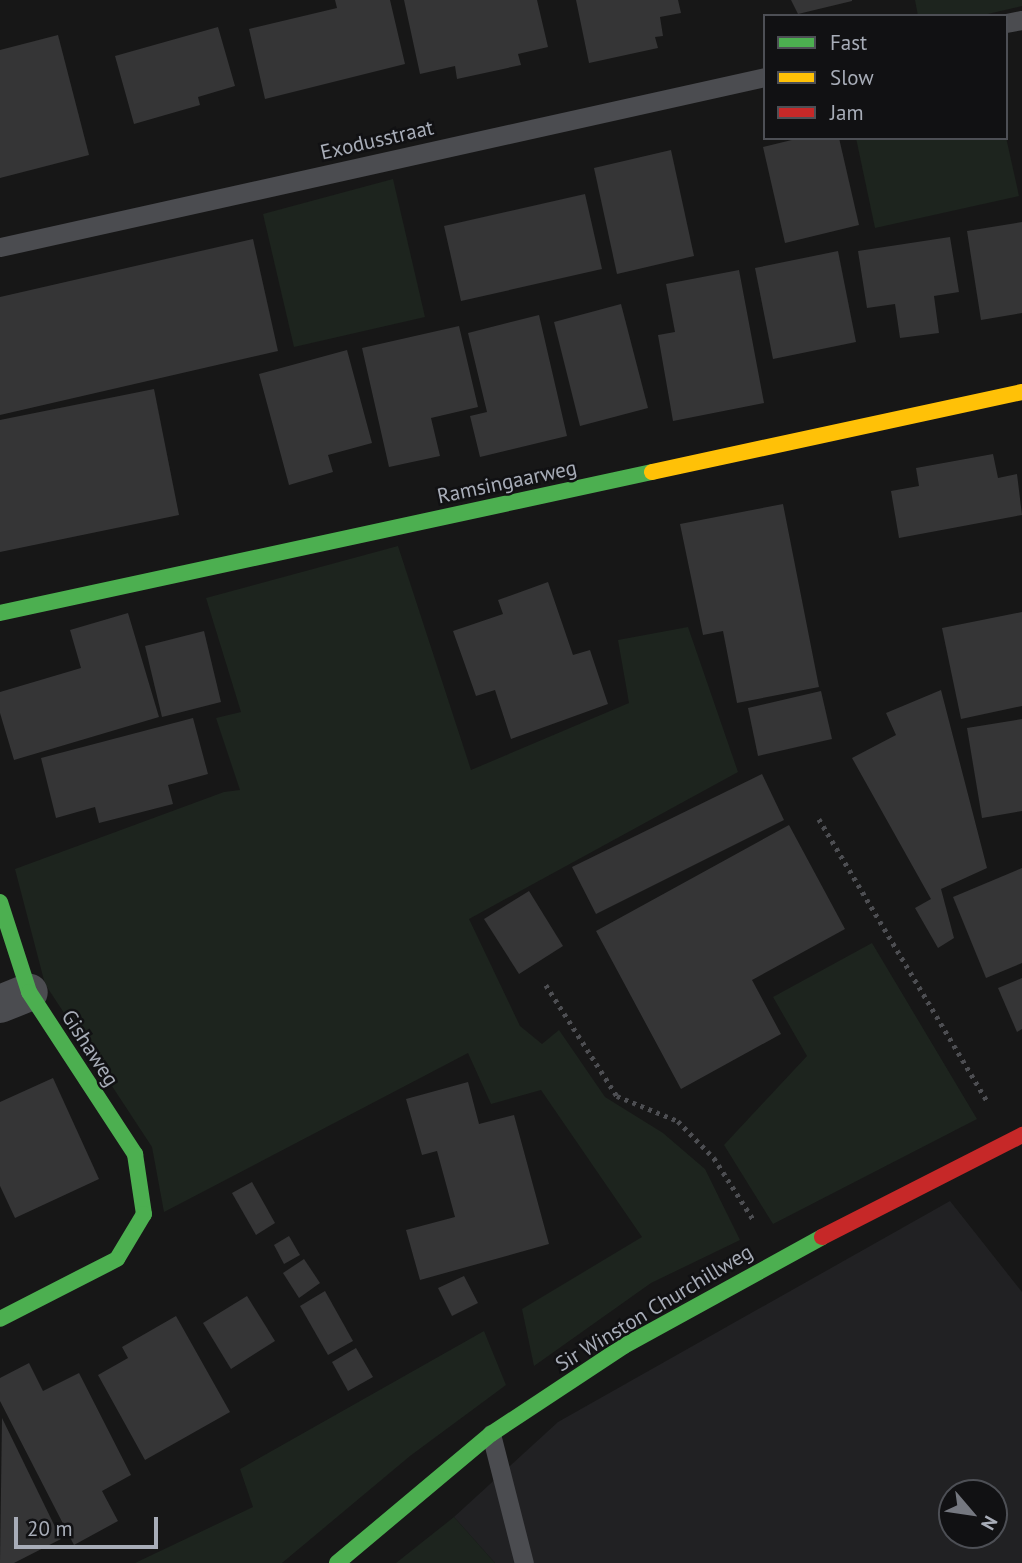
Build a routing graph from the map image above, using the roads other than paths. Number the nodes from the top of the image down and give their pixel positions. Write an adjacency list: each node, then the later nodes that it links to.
1 (763, 77): 2 (lane, Exodusstraat)
2 (0, 247)
3 (1022, 392): 4 (street, Ramsingaarweg)
4 (0, 613)
5 (0, 902): 6 (street, Gishaweg)
6 (14, 998): 8 (street, Gishaweg)
7 (1016, 1137): 9 (street, Sir Winston Churchillweg)
8 (0, 1320)
9 (491, 1434): 10 (street, Sir Winston Churchillweg); 11 (lane)
10 (337, 1563)
11 (524, 1563)

